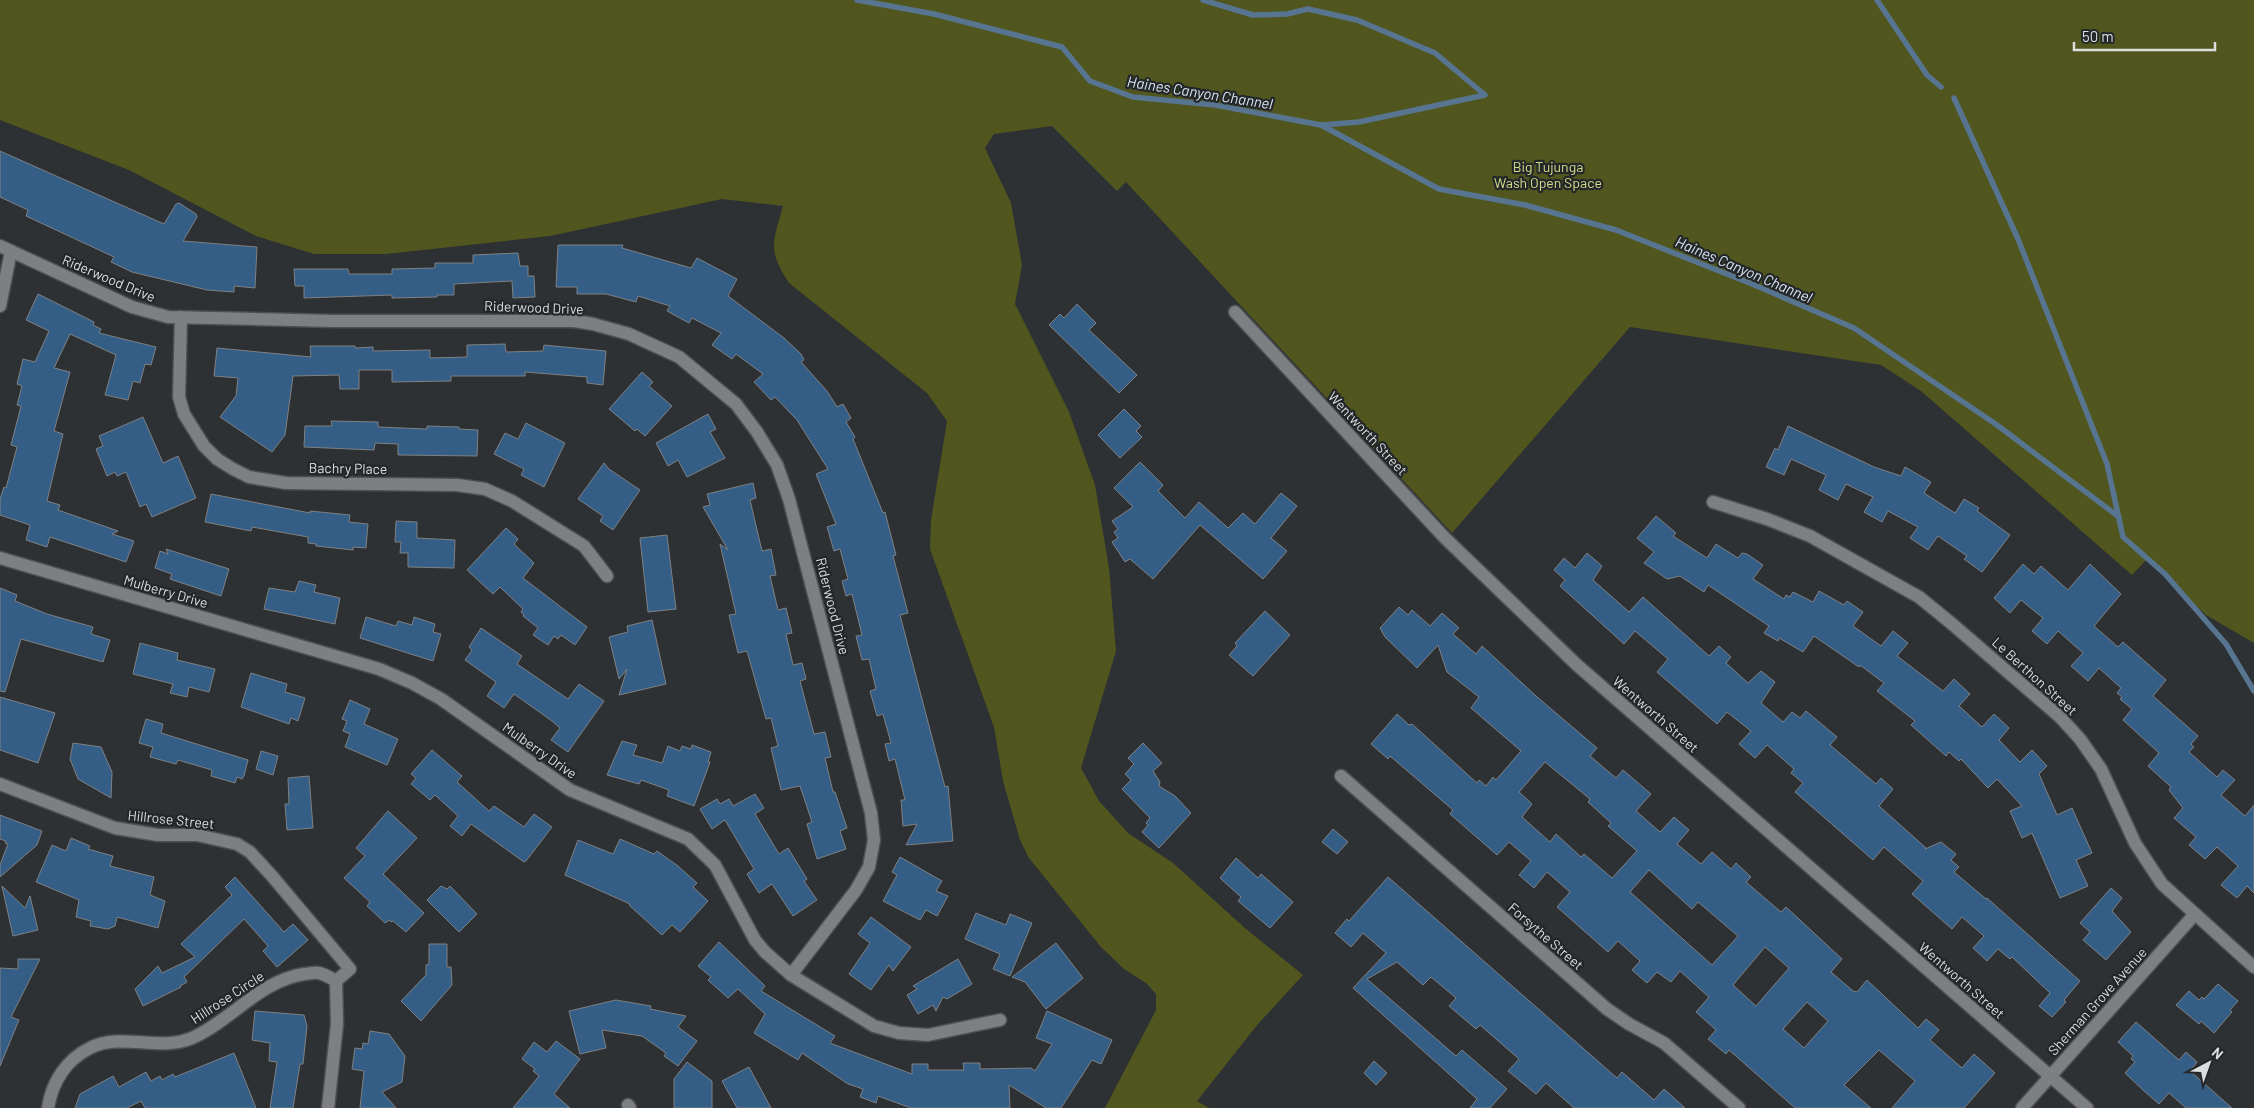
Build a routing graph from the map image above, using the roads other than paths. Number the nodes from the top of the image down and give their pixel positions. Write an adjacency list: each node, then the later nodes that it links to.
1 (6, 249): 2 (street); 4 (street, Riderwood Drive)
2 (0, 306)
3 (1235, 312): 15 (street, Wentworth Street)
4 (181, 317): 7 (street, Bachry Place); 12 (street, Riderwood Drive)
5 (1713, 502): 10 (street, Le Berthon Street)
6 (0, 558): 12 (street, Mulberry Drive)
7 (607, 576)
8 (1342, 776): 18 (street, Forsythe Street)
9 (0, 784): 13 (street, Hillrose Street)
10 (2195, 914): 11 (street, Le Berthon Street); 15 (street, Sherman Grove Avenue)
11 (2254, 967)
12 (791, 975): 14 (street, Mulberry Drive)
13 (336, 980): 16 (street, Hillrose Circle); 17 (street)
14 (1000, 1020)
15 (2050, 1076): 19 (street, Sherman Grove Avenue); 20 (street, Wentworth Street)
16 (48, 1108)
17 (328, 1108)
18 (1739, 1108)
19 (2022, 1108)
20 (2087, 1108)

